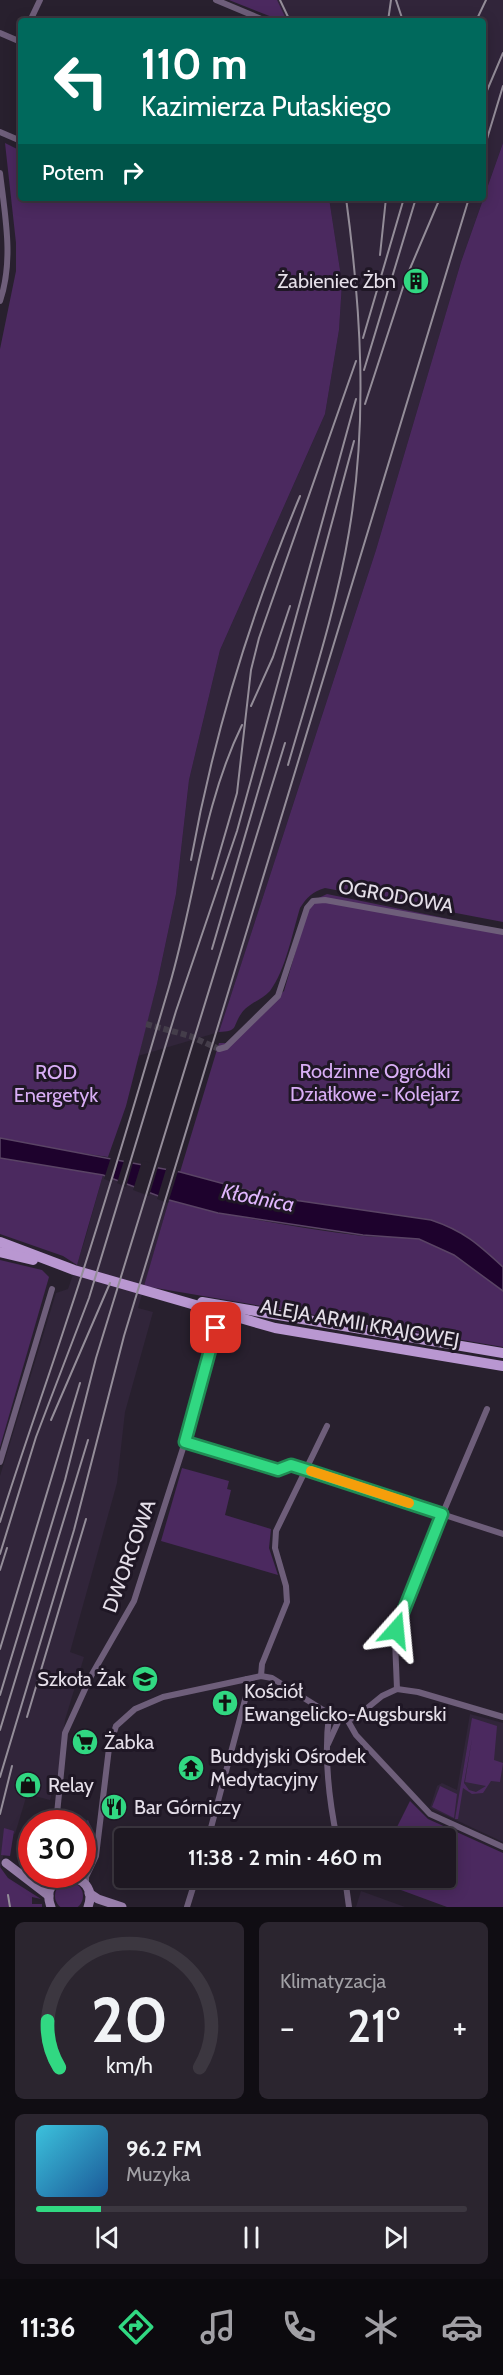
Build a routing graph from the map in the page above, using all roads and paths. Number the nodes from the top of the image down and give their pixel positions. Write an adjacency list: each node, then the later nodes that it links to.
1 (40, 0): 3 (street)
2 (216, 0): 4 (street)
3 (31, 18)
4 (259, 18)
5 (0, 33): 6 (street)
6 (18, 40)
7 (0, 132): 8 (street)
8 (18, 140)
9 (0, 173): 10 (street)
10 (0, 301)
11 (503, 932): 12 (street, OGRODOWA)
12 (222, 1048)
13 (0, 1242): 15 (main road, ALEJA ARMII KRAJOWEJ)
14 (0, 1252): 15 (main road, ALEJA ARMII KRAJOWEJ)
15 (74, 1270): 17 (main road, ALEJA ARMII KRAJOWEJ)
16 (52, 1289): 24 (street)
17 (142, 1291): 19 (main road, ALEJA ARMII KRAJOWEJ); 20 (main road, ALEJA ARMII KRAJOWEJ)
18 (216, 1328): 23 (street, DWORCOWA)
19 (503, 1353)
20 (503, 1366)
21 (486, 1410): 26 (street)
22 (327, 1426): 25 (street)
23 (185, 1442): 25 (street); 36 (street, DWORCOWA)
24 (0, 1462)
25 (307, 1470): 26 (street); 28 (street)
26 (442, 1514): 27 (street); 30 (street)
27 (503, 1534)
28 (261, 1676): 29 (street); 31 (street)
29 (247, 1679): 37 (street); 46 (street)
30 (397, 1689): 32 (street); 34 (street)
31 (329, 1715): 33 (street); 35 (street)
32 (503, 1717)
33 (339, 1720): 34 (street); 35 (street)
34 (348, 1721): 39 (street)
35 (327, 1745): 38 (street)
36 (57, 1810)
37 (211, 1828)
38 (336, 1828)
39 (503, 1847)
40 (3, 1862): 41 (main road); 47 (main road)
41 (18, 1868)
42 (54, 1888): 47 (main road)
43 (86, 1888): 46 (main road)
44 (193, 1888): 51 (street)
45 (346, 1888): 52 (street)
46 (88, 1890): 49 (main road); 50 (main road)
47 (49, 1896): 48 (main road)
48 (51, 1907)
49 (88, 1907)
50 (122, 1907)
51 (187, 1907)
52 (349, 1907)

